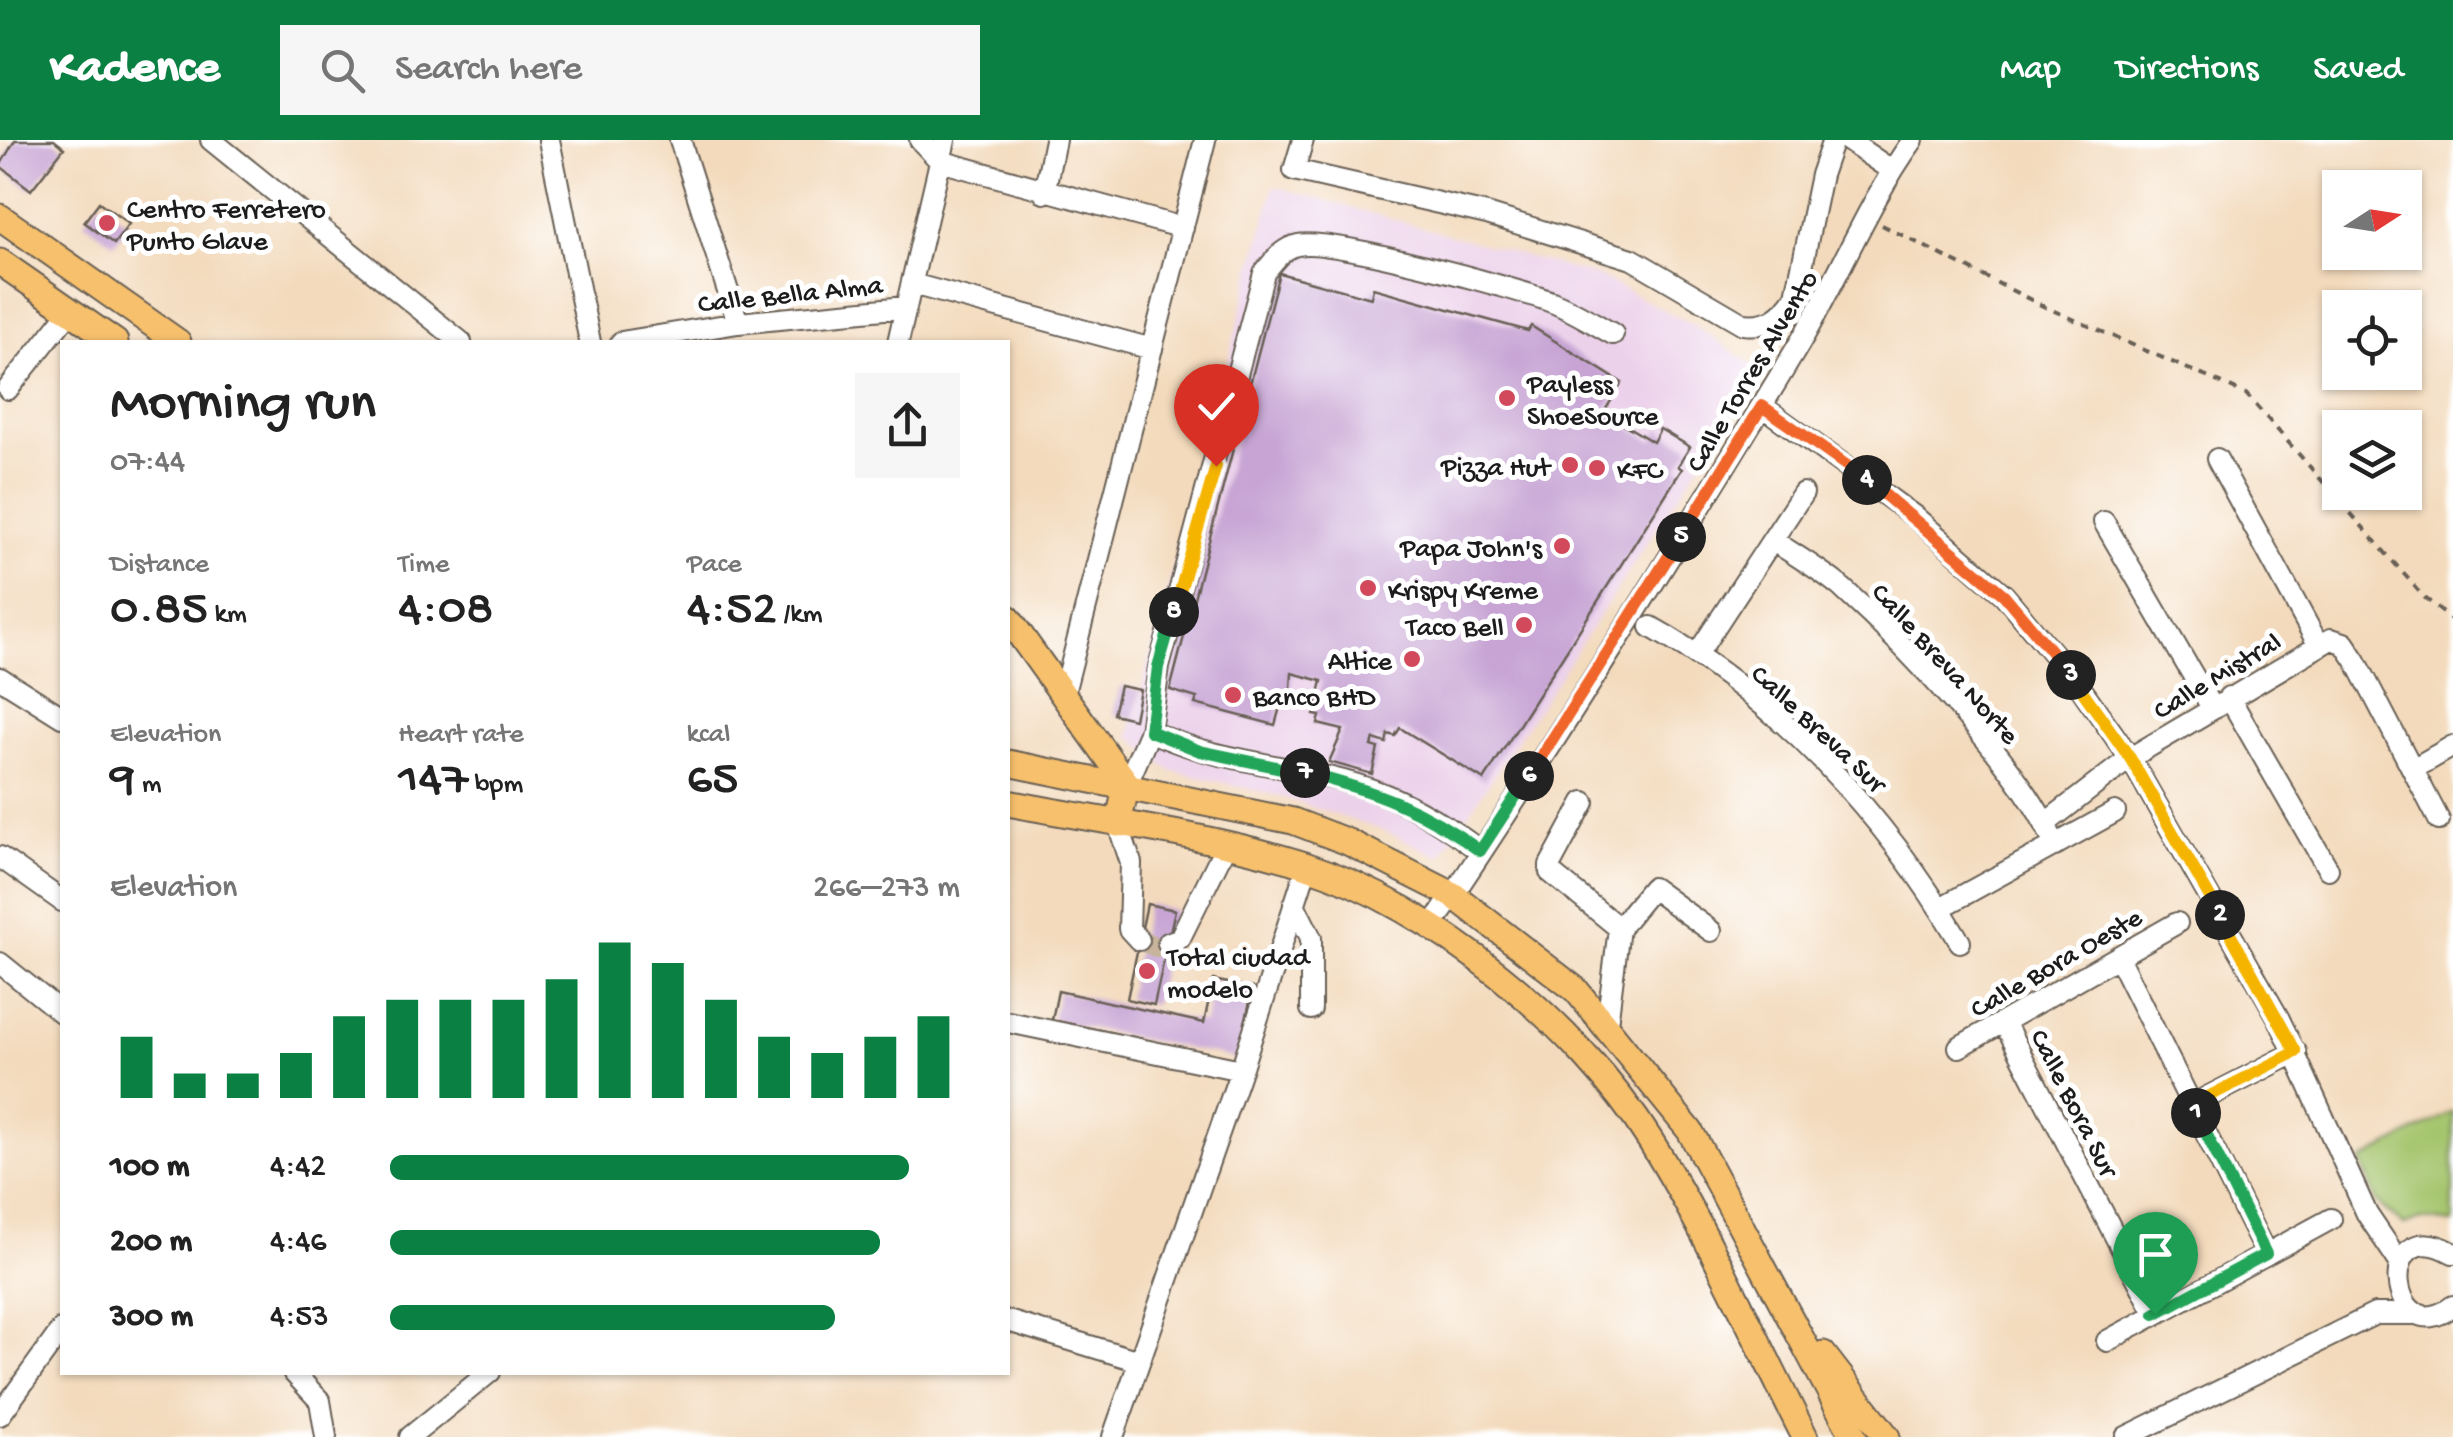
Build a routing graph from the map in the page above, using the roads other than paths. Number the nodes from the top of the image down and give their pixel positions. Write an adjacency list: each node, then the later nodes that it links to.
1 (211, 140): 24 (street)
2 (549, 140): 25 (street)
3 (680, 140): 20 (street)
4 (920, 140): 11 (street)
5 (1055, 140): 13 (street)
6 (1204, 140): 15 (street)
7 (1303, 140): 8 (street)
8 (1833, 140)
9 (1846, 140): 12 (street)
10 (1913, 140): 12 (street, Calle Torres Alvento)
11 (942, 150): 13 (street); 17 (street)
12 (1891, 170): 30 (street, Calle Torres Alvento)
13 (1044, 192): 15 (street)
14 (0, 217): 23 (main road)
15 (1182, 228): 28 (street)
16 (0, 262): 19 (main road)
17 (912, 284): 18 (street); 28 (street)
18 (905, 307): 20 (street, Calle Bella Alma); 27 (street)
19 (70, 311): 22 (main road); 29 (street)
20 (738, 323): 26 (street, Calle Bella Alma)
21 (1613, 334): 43 (street)
22 (112, 340)
23 (175, 340)
24 (459, 340)
25 (590, 340)
26 (633, 340)
27 (898, 340)
28 (1152, 349): 40 (street)
29 (8, 388)
30 (1762, 406): 45 (street); 57 (street, Calle Torres Alvento)
31 (2217, 460): 37 (street)
32 (1804, 493): 34 (street)
33 (2104, 522): 41 (street)
34 (1772, 540): 38 (street); 53 (street, Calle Breva Norte)
35 (1010, 621): 40 (main road)
36 (1652, 626): 38 (street, Calle Breva Sur)
37 (2324, 641): 41 (street, Calle Mistral); 47 (street)
38 (1698, 653): 64 (street, Calle Breva Sur)
39 (0, 678): 42 (street)
40 (1062, 698): 48 (main road)
41 (2221, 703): 45 (street, Calle Mistral); 60 (street)
42 (60, 716)
43 (1150, 731): 48 (street); 57 (street)
44 (2453, 746): 47 (street)
45 (2130, 758): 53 (street, Calle Mistral); 80 (street)
46 (1010, 762): 48 (main road)
47 (2412, 769): 52 (street)
48 (1127, 784): 54 (main road); 61 (main road)
49 (1010, 802): 54 (main road)
50 (1584, 802): 67 (street)
51 (2115, 812): 56 (street)
52 (2439, 820)
53 (2046, 823): 56 (street, Calle Breva Norte)
54 (1118, 824): 55 (main road); 69 (street)
55 (1225, 846): 59 (main road); 71 (street)
56 (2055, 846): 64 (street)
57 (1480, 851): 61 (street, Calle Torres Alvento)
58 (0, 857): 62 (street)
59 (1306, 866): 63 (street); 66 (main road)
60 (2328, 869)
61 (1453, 894): 66 (street, Calle Torres Alvento); 78 (main road)
62 (60, 899)
63 (1294, 904): 74 (street); 81 (street)
64 (1940, 908): 70 (street, Calle Breva Sur)
65 (2177, 924): 72 (street, Calle Bora Oeste)
66 (1432, 926): 103 (main road)
67 (1618, 928): 68 (street); 78 (street)
68 (1711, 930)
69 (1139, 940)
70 (1960, 942)
71 (1168, 943)
72 (2118, 957): 77 (street, Calle Bora Oeste); 82 (street)
73 (0, 964): 75 (street)
74 (1311, 1010)
75 (60, 1011)
76 (1010, 1022): 81 (street)
77 (2004, 1022): 79 (street, Calle Bora Oeste); 89 (street, Calle Bora Sur)
78 (1608, 1024): 92 (main road)
79 (1959, 1048)
80 (2296, 1052): 82 (street); 86 (street)
81 (1241, 1070): 96 (street)
82 (2192, 1105): 85 (street)
83 (2331, 1219): 85 (street)
84 (2453, 1252): 86 (street)
85 (2266, 1254): 89 (street)
86 (2408, 1256): 87 (street)
87 (2396, 1286): 90 (street); 91 (street)
88 (2453, 1306): 91 (street)
89 (2155, 1314): 95 (street)
90 (2375, 1314): 91 (street); 106 (street)
91 (2421, 1314)
92 (1792, 1316): 104 (main road); 105 (main road)
93 (1010, 1322): 96 (street)
94 (60, 1332): 99 (street)
95 (2107, 1341)
96 (1139, 1361): 102 (street)
97 (296, 1375): 100 (street)
98 (477, 1377): 101 (street)
99 (0, 1415)
100 (326, 1437)
101 (410, 1437)
102 (1113, 1437)
103 (1805, 1437)
104 (1854, 1437)
105 (1887, 1437)
106 (2126, 1437)

